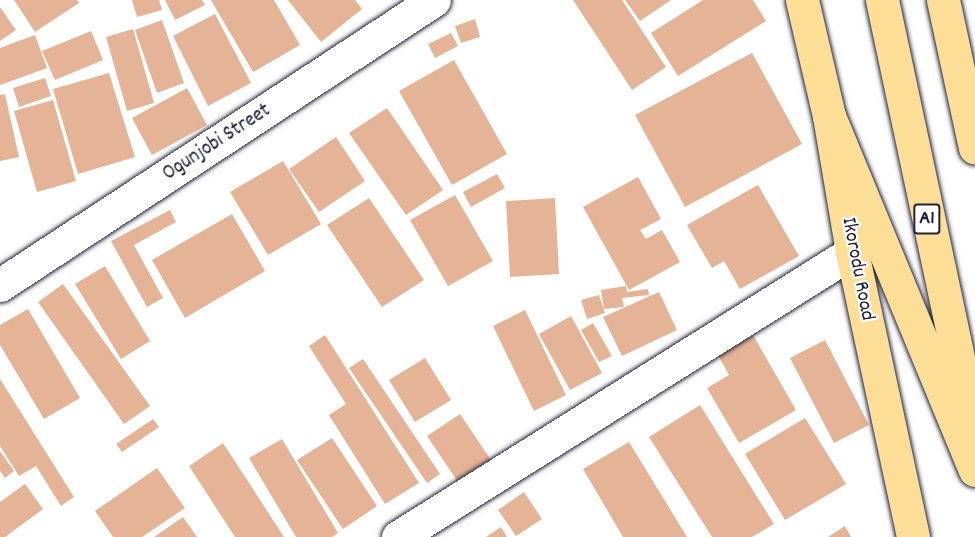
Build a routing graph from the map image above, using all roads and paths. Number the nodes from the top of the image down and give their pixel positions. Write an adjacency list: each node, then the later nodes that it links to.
1 (434, 0): 8 (street, Ogunjobi Street)
2 (802, 0): 5 (main road, Ikorodu Road)
3 (882, 0): 9 (main road, A1)
4 (943, 0): 6 (main road)
5 (829, 116): 7 (main road, Ikorodu Road); 10 (main road)
6 (975, 148)
7 (852, 252): 11 (street); 12 (main road, Ikorodu Road)
8 (0, 285)
9 (975, 437)
10 (975, 470)
11 (398, 537)
12 (913, 537)

